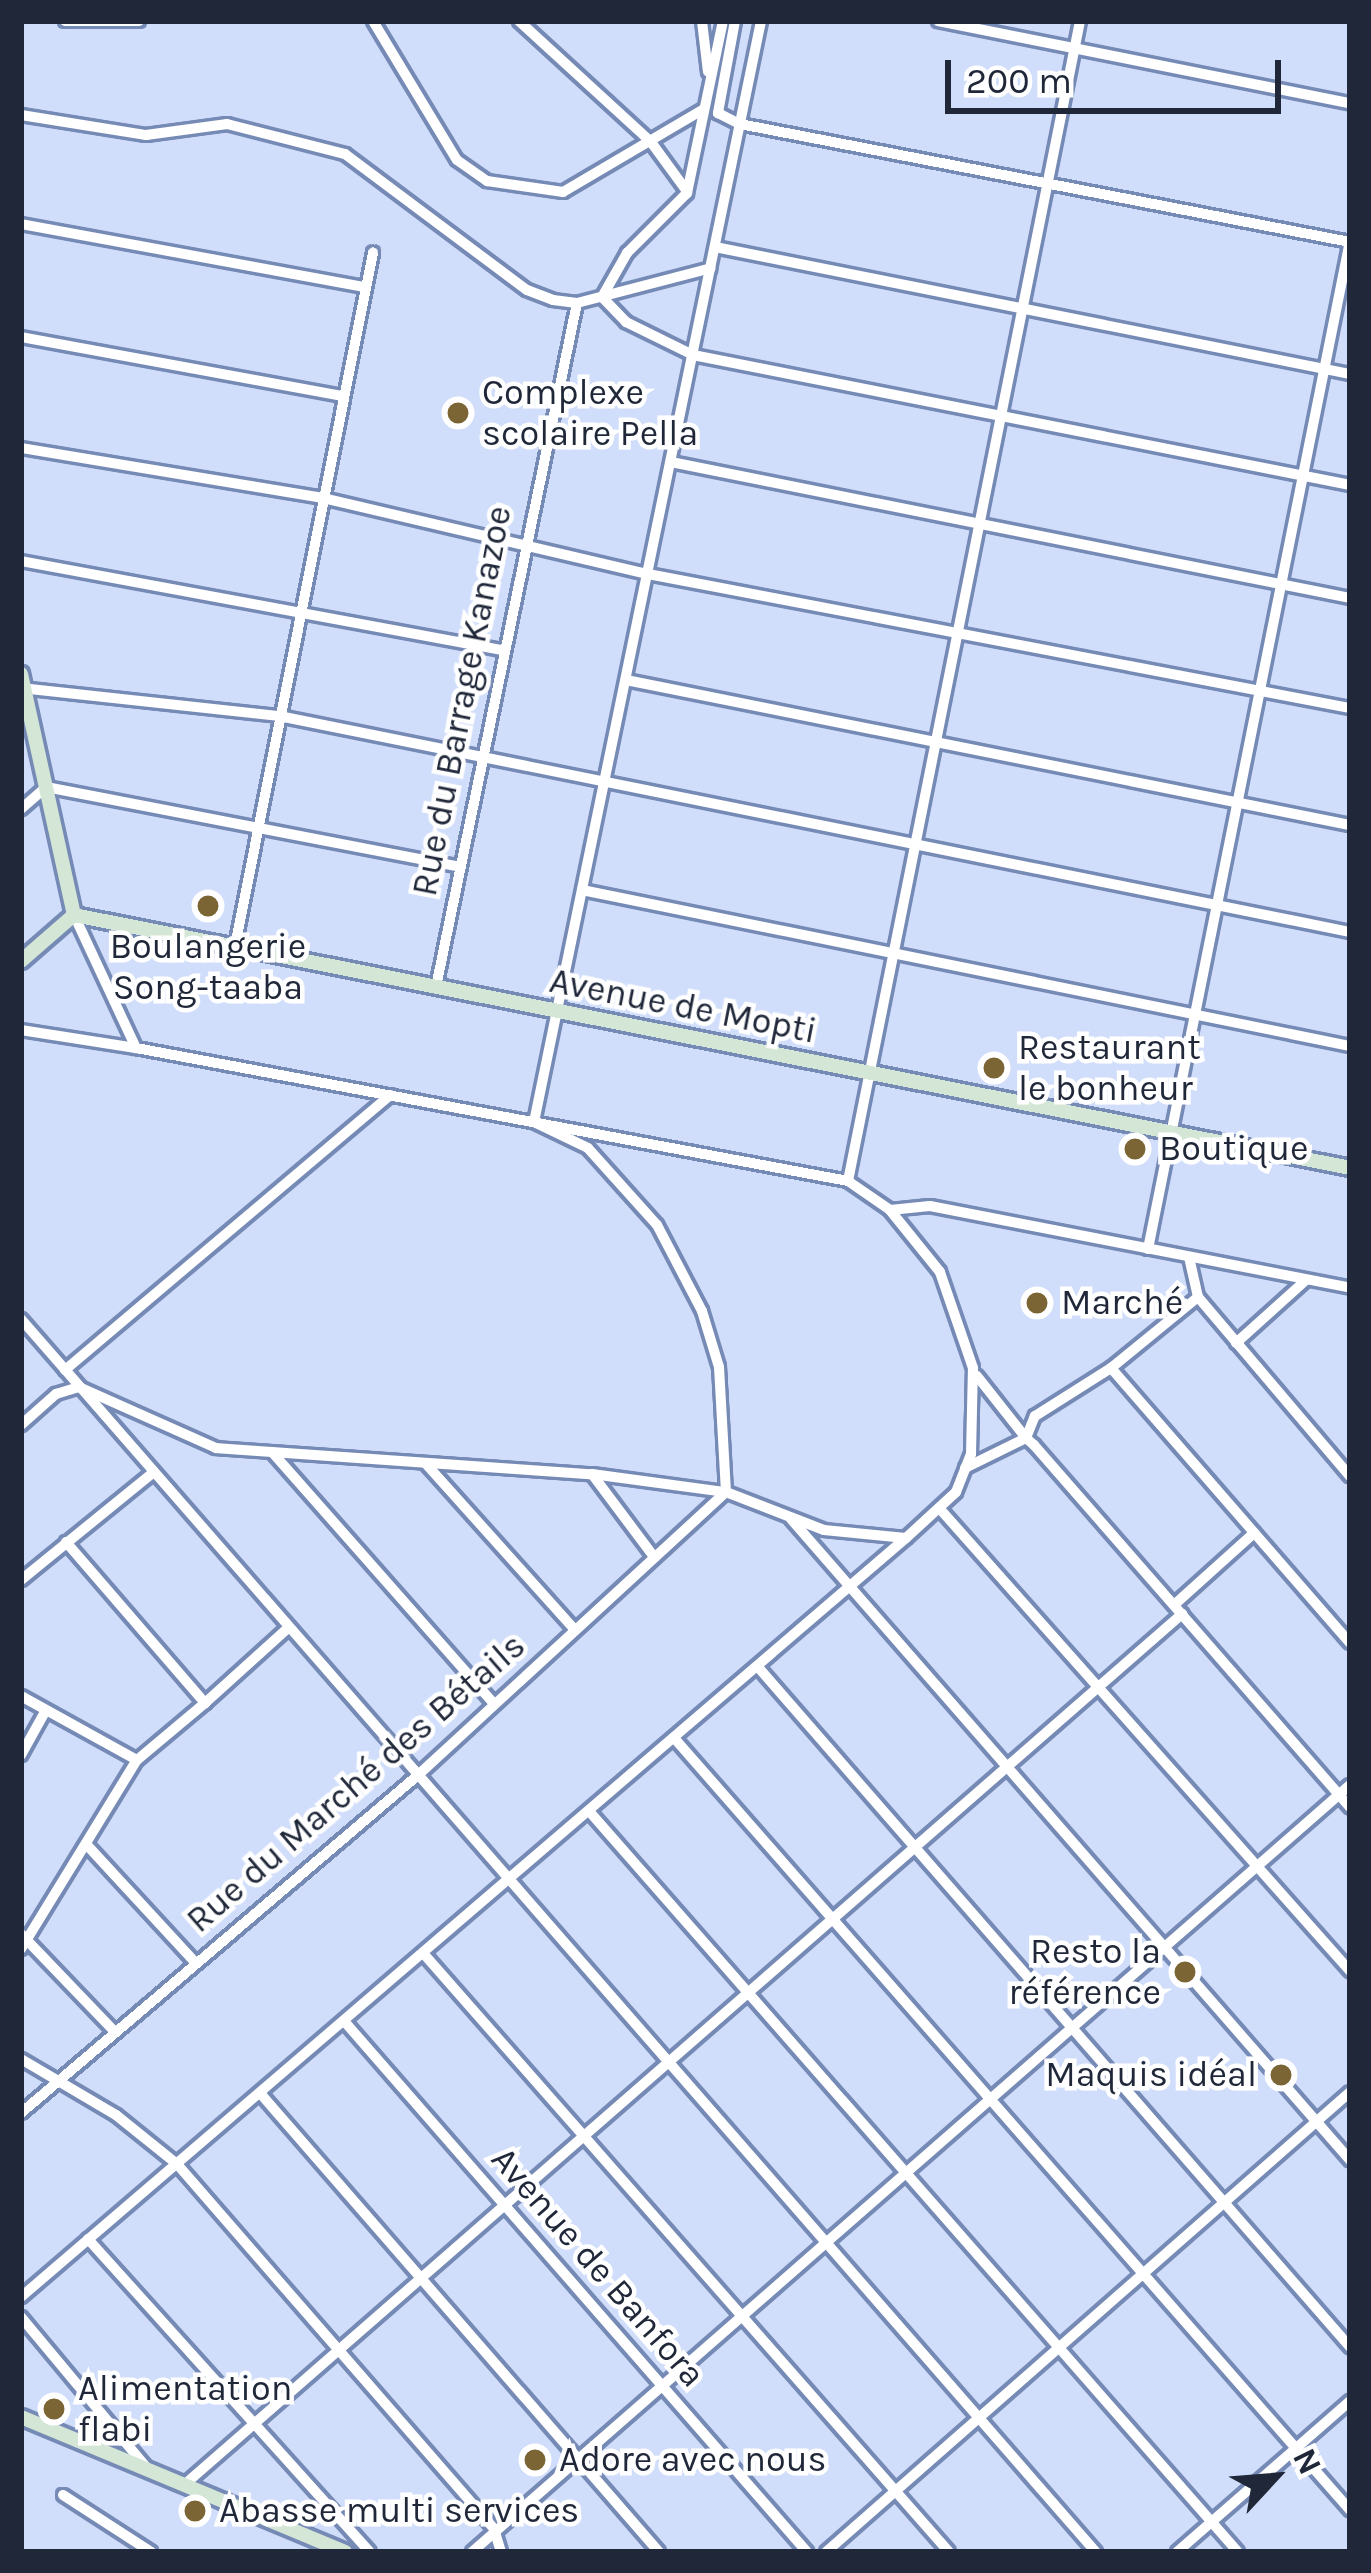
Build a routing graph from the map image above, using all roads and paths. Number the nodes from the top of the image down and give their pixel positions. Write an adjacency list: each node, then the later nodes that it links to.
1 (65, 21): 2 (street)
2 (139, 21)
3 (374, 21): 17 (street)
4 (520, 21): 17 (street)
5 (702, 21): 12 (street)
6 (724, 21): 12 (street)
7 (735, 21): 16 (street)
8 (761, 21): 16 (street)
9 (938, 21): 11 (street)
10 (1080, 21): 11 (street)
11 (1075, 50): 13 (street); 18 (street)
12 (708, 87): 14 (street)
13 (1350, 103)
14 (704, 109): 17 (street); 19 (street)
15 (21, 115): 27 (street)
16 (740, 124): 18 (street); 22 (street)
17 (651, 142): 19 (street)
18 (1048, 182): 21 (street); 28 (street)
19 (687, 193): 26 (street)
20 (21, 224): 25 (street)
21 (1350, 242): 31 (street)
22 (715, 247): 24 (street); 28 (street)
23 (373, 253): 25 (street)
24 (710, 268): 26 (street); 30 (street)
25 (365, 287): 33 (street)
26 (602, 297): 27 (street); 30 (street)
27 (578, 303): 41 (street, Rue du Barrage Kanazoe)
28 (1023, 306): 31 (street); 34 (street)
29 (21, 337): 33 (street)
30 (693, 355): 34 (street); 36 (street)
31 (1324, 369): 32 (street); 37 (street)
32 (1350, 374)
33 (344, 396): 39 (street)
34 (1001, 417): 37 (street); 40 (street)
35 (21, 448): 39 (street)
36 (671, 462): 40 (street); 43 (street)
37 (1303, 477): 38 (street); 44 (street)
38 (1350, 485)
39 (323, 498): 41 (street); 46 (street)
40 (979, 526): 44 (street); 47 (street)
41 (524, 547): 43 (street); 48 (street, Rue du Barrage Kanazoe)
42 (21, 561): 46 (street)
43 (648, 574): 47 (street); 49 (street)
44 (1281, 584): 45 (street); 51 (street)
45 (1350, 598)
46 (301, 608): 48 (street); 53 (street)
47 (958, 634): 51 (street); 54 (street)
48 (503, 650): 55 (street, Rue du Barrage Kanazoe)
49 (626, 680): 54 (street); 56 (street)
50 (22, 682): 53 (street); 57 (street)
51 (1260, 691): 52 (street); 58 (street)
52 (1350, 708)
53 (279, 716): 55 (street); 60 (street)
54 (936, 741): 58 (street); 62 (street)
55 (482, 755): 56 (street); 63 (street, Rue du Barrage Kanazoe)
56 (606, 781): 62 (street); 64 (street)
57 (46, 787): 59 (street); 60 (street); 66 (street)
58 (1237, 804): 61 (street); 65 (street)
59 (21, 808)
60 (257, 825): 63 (street); 68 (street)
61 (1350, 825)
62 (915, 846): 65 (street); 69 (street)
63 (460, 867): 71 (street, Rue du Barrage Kanazoe)
64 (582, 890): 69 (street); 72 (street)
65 (1217, 904): 67 (street); 73 (street)
66 (74, 915): 68 (street, Avenue de Mopti); 70 (street); 76 (street)
67 (1350, 932)
68 (236, 941): 71 (street, Avenue de Mopti)
69 (893, 955): 73 (street); 77 (street)
70 (21, 961)
71 (436, 987): 72 (street, Avenue de Mopti)
72 (559, 1011): 77 (street, Avenue de Mopti); 79 (street)
73 (1195, 1012): 75 (street); 80 (street)
74 (21, 1030): 76 (street)
75 (1350, 1046)
76 (136, 1048): 78 (street)
77 (870, 1073): 80 (street, Avenue de Mopti); 82 (street)
78 (389, 1095): 79 (street); 93 (street)
79 (534, 1122): 82 (street); 103 (street)
80 (1171, 1133): 81 (street, Avenue de Mopti); 84 (street)
81 (1350, 1168)
82 (848, 1181): 83 (street)
83 (890, 1210): 84 (street); 91 (street)
84 (1148, 1249): 85 (street)
85 (1189, 1257): 86 (street); 88 (street)
86 (1306, 1280): 87 (street); 90 (street)
87 (1350, 1288)
88 (1198, 1297): 90 (street); 92 (street)
89 (21, 1319): 93 (street)
90 (1236, 1343): 102 (street)
91 (973, 1368): 96 (street); 99 (street)
92 (1111, 1368): 96 (street); 106 (street)
93 (65, 1370): 94 (street)
94 (80, 1387): 95 (street); 97 (street); 100 (street)
95 (21, 1425)
96 (1026, 1438): 99 (street); 112 (street)
97 (272, 1452): 98 (street); 120 (street)
98 (427, 1465): 101 (street); 114 (street)
99 (965, 1468): 104 (street)
100 (154, 1472): 108 (street); 113 (street)
101 (592, 1474): 103 (street); 109 (street)
102 (1350, 1476)
103 (726, 1492): 105 (street); 109 (street, Rue du Marché des Bétails)
104 (940, 1509): 107 (street); 117 (street)
105 (788, 1516): 107 (street); 111 (street)
106 (1254, 1533): 112 (street); 115 (street)
107 (906, 1538): 111 (street)
108 (66, 1542): 110 (street); 119 (street)
109 (654, 1557): 114 (street, Rue du Marché des Bétails)
110 (21, 1580)
111 (851, 1588): 116 (street); 125 (street)
112 (1178, 1610): 117 (street); 128 (street)
113 (289, 1627): 119 (street); 126 (street)
114 (574, 1629): 120 (street, Rue du Marché des Bétails)
115 (1350, 1643)
116 (758, 1666): 122 (street); 132 (street)
117 (1098, 1687): 125 (street); 133 (street)
118 (21, 1696): 121 (street)
119 (205, 1703): 124 (street)
120 (494, 1704): 126 (street, Rue du Marché des Bétails)
121 (46, 1710): 123 (street); 124 (street)
122 (675, 1739): 130 (street); 135 (street)
123 (21, 1755)
124 (137, 1760): 131 (street)
125 (1007, 1766): 132 (street); 137 (street)
126 (417, 1775): 134 (street); 139 (street, Rue du Marché des Bétails)
127 (1350, 1785): 128 (street)
128 (1340, 1795): 129 (street); 133 (street)
129 (1350, 1807)
130 (590, 1811): 134 (street); 141 (street)
131 (86, 1844): 136 (street); 139 (street)
132 (915, 1846): 135 (street); 143 (street)
133 (1256, 1867): 137 (street); 140 (street)
134 (509, 1880): 138 (street); 146 (street)
135 (836, 1920): 141 (street); 150 (street)
136 (23, 1941): 144 (street)
137 (1164, 1947): 143 (street); 152 (street)
138 (423, 1953): 142 (street); 153 (street)
139 (196, 1964): 144 (street, Rue du Marché des Bétails)
140 (1350, 1971)
141 (749, 1995): 146 (street); 156 (street)
142 (344, 2021): 149 (street); 157 (street, Avenue de Banfora)
143 (1070, 2027): 150 (street); 158 (street)
144 (115, 2032): 147 (street, Rue du Marché des Bétails)
145 (21, 2059): 147 (street)
146 (668, 2062): 153 (street); 160 (street)
147 (58, 2081): 151 (street, Rue du Marché des Bétails); 155 (street)
148 (1350, 2092): 152 (street)
149 (260, 2093): 155 (street); 162 (street)
150 (990, 2096): 156 (street); 161 (street)
151 (21, 2114)
152 (1317, 2122): 154 (street); 158 (street)
153 (584, 2136): 157 (street); 164 (street)
154 (1350, 2160)
155 (177, 2164): 159 (street); 168 (street)
156 (905, 2173): 160 (street); 167 (street)
157 (505, 2205): 162 (street); 169 (street, Avenue de Banfora)
158 (1221, 2205): 161 (street); 166 (street)
159 (88, 2239): 163 (street); 173 (street)
160 (825, 2242): 164 (street); 172 (street)
161 (1143, 2273): 167 (street); 174 (street)
162 (421, 2278): 168 (street); 175 (street)
163 (21, 2297)
164 (741, 2314): 169 (street); 178 (street)
165 (21, 2318): 176 (street)
166 (1350, 2347)
167 (1059, 2348): 172 (street); 181 (street)
168 (339, 2350): 173 (street); 182 (street)
169 (661, 2384): 175 (street); 190 (street, Avenue de Banfora)
170 (1350, 2401): 174 (street)
171 (21, 2417): 176 (street)
172 (981, 2417): 178 (street); 193 (street)
173 (254, 2424): 177 (street); 186 (street)
174 (1296, 2448): 180 (street); 181 (street)
175 (576, 2457): 182 (street); 189 (street)
176 (149, 2470): 177 (street)
177 (184, 2485): 183 (street)
178 (896, 2491): 191 (street); 192 (street)
179 (63, 2494): 184 (street)
180 (1350, 2510)
181 (1212, 2522): 194 (street); 195 (street)
182 (494, 2529): 187 (street); 188 (street)
183 (315, 2547): 185 (street)
184 (152, 2552)
185 (345, 2552)
186 (370, 2552)
187 (472, 2552)
188 (501, 2552)
189 (658, 2552)
190 (807, 2552)
191 (826, 2552)
192 (950, 2552)
193 (1096, 2552)
194 (1177, 2552)
195 (1238, 2552)

